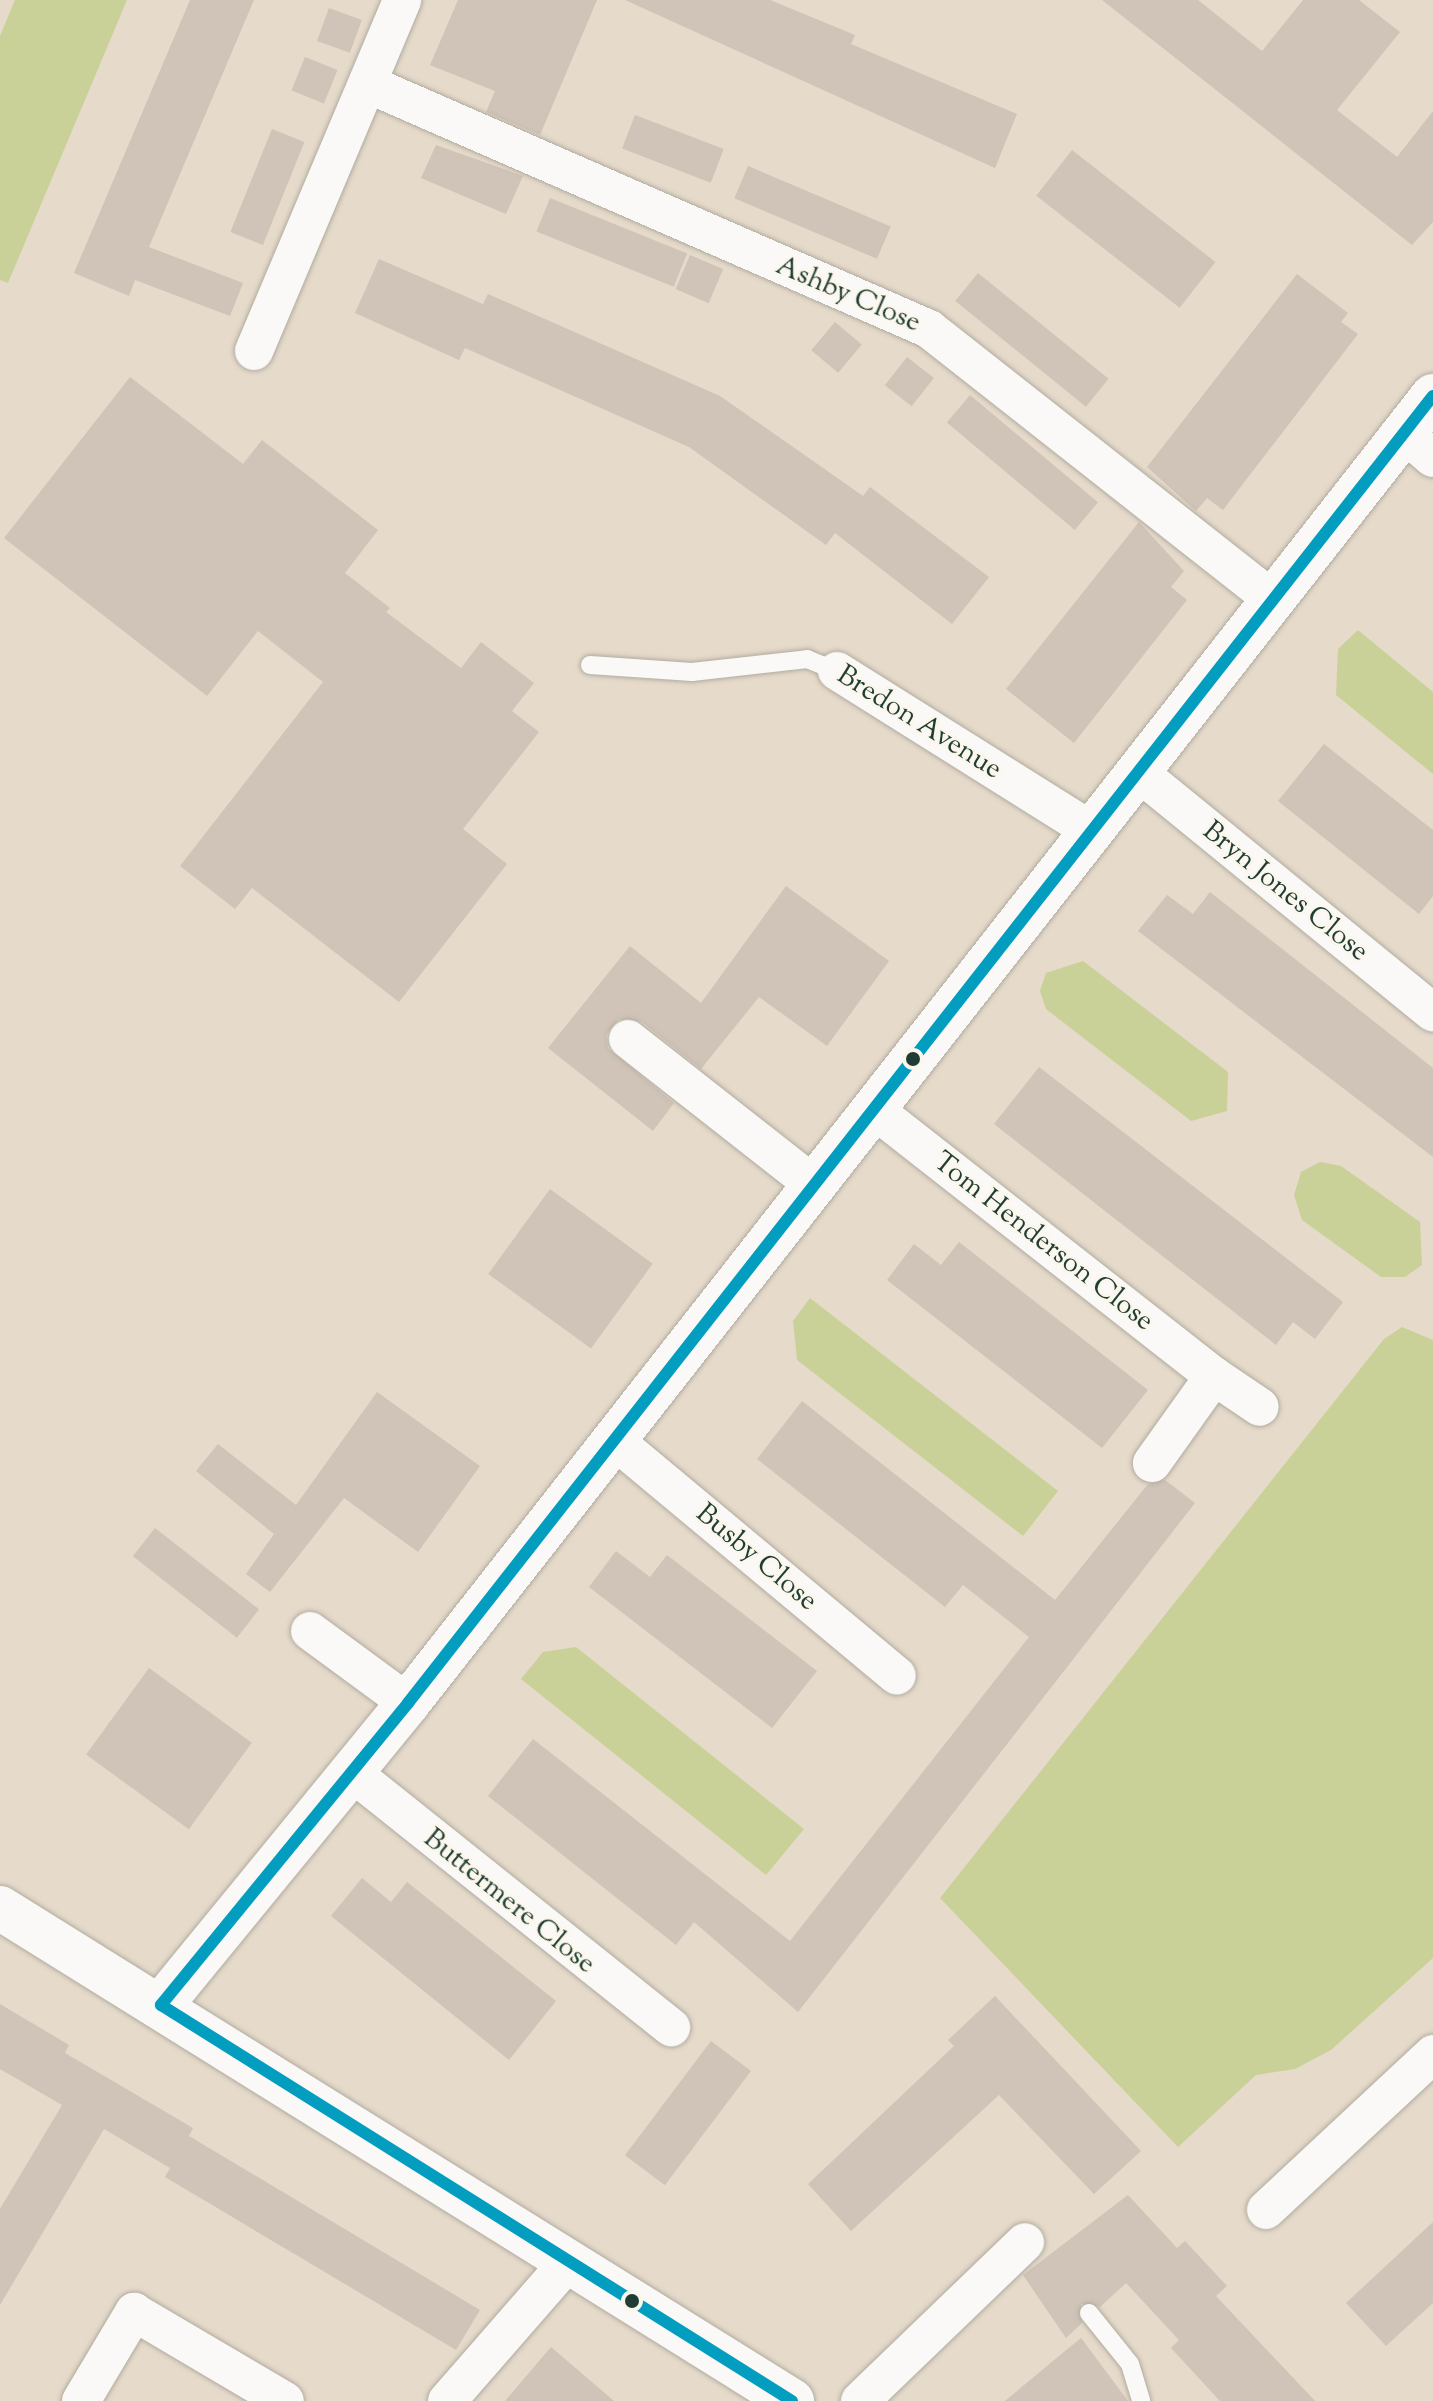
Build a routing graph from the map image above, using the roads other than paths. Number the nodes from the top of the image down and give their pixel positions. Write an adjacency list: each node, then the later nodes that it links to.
1 (402, 0): 2 (street)
2 (368, 84): 3 (street); 6 (street, Ashby Close)
3 (254, 351)
4 (1433, 396): 5 (street)
5 (1419, 445): 6 (street)
6 (1273, 600): 9 (street)
7 (590, 665): 8 (lane, Bredon Avenue)
8 (837, 671): 10 (street, Bredon Avenue)
9 (1137, 771): 10 (street); 11 (street, Bryn Jones Close)
10 (1092, 831): 13 (street)
11 (1433, 1012)
12 (628, 1039): 14 (street)
13 (872, 1108): 14 (street); 15 (street, Tom Henderson Close)
14 (813, 1184): 17 (street)
15 (1214, 1376): 16 (street, Tom Henderson Close); 18 (street)
16 (1260, 1407)
17 (614, 1440): 20 (street, Busby Close); 21 (street)
18 (1152, 1463)
19 (310, 1631): 21 (street)
20 (897, 1676)
21 (408, 1703): 22 (street)
22 (350, 1771): 24 (street); 25 (street, Buttermere Close)
23 (0, 1908): 24 (street)
24 (161, 2005): 29 (street)
25 (671, 2027)
26 (1433, 2054): 27 (street)
27 (1266, 2210)
28 (1025, 2242): 35 (street)
29 (569, 2261): 33 (street); 34 (street)
30 (1089, 2313): 36 (lane)
31 (81, 2401): 32 (street)
32 (285, 2401)
33 (447, 2401)
34 (792, 2401)
35 (860, 2401)
36 (1141, 2401)

